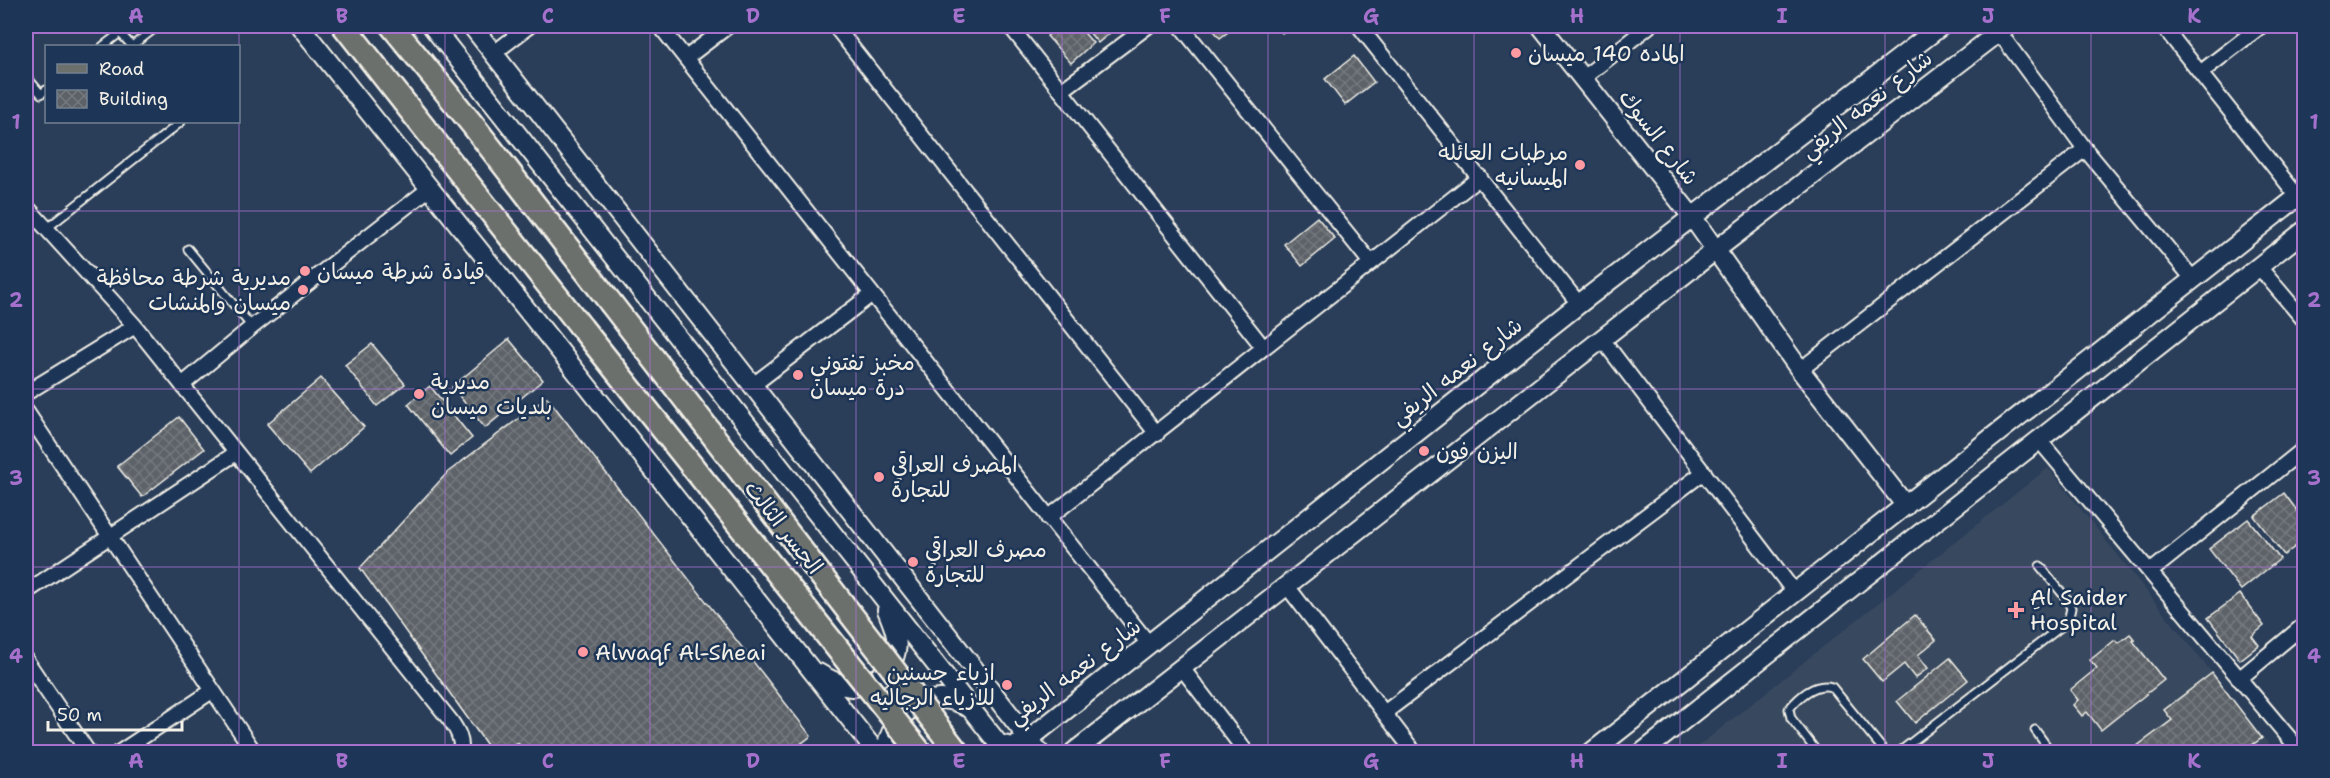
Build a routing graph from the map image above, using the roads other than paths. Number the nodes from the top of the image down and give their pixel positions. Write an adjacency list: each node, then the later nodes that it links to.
1 (158, 26): 23 (lane)
2 (300, 26): 36 (street)
3 (344, 26): 93 (main road, الجسر الثالث, bridge)
4 (392, 26): 94 (main road, الجسر الثالث, bridge)
5 (432, 26): 33 (street)
6 (472, 26): 24 (street)
7 (529, 26): 24 (street)
8 (660, 26): 25 (street)
9 (728, 26): 25 (street)
10 (835, 26): 59 (street)
11 (1010, 26): 30 (street)
12 (1148, 26): 30 (street)
13 (1182, 26): 44 (street)
14 (1359, 26): 35 (street)
15 (1541, 26): 28 (street, شارع السوك)
16 (1649, 26): 28 (street)
17 (1941, 26): 39 (street, شارع نعمه الريفي)
18 (2163, 26): 26 (street)
19 (2260, 26): 26 (street)
20 (2003, 28): 34 (street); 43 (street, شارع نعمه الريفي)
21 (104, 45): 22 (lane)
22 (131, 45)
23 (133, 45)
24 (494, 53): 31 (street)
25 (686, 58): 47 (street)
26 (2200, 73): 37 (street)
27 (26, 76): 29 (lane)
28 (1583, 78): 39 (street, شارع السوك)
29 (45, 91)
30 (1061, 91): 53 (street)
31 (545, 118): 33 (street); 56 (street)
32 (181, 123): 40 (lane)
33 (521, 137): 69 (street)
34 (2085, 149): 46 (street); 54 (street)
35 (1479, 177): 44 (street); 48 (street)
36 (430, 188): 51 (street); 77 (street)
37 (2301, 195): 46 (street)
38 (26, 206): 40 (street)
39 (1693, 218): 43 (street, شارع السوك); 48 (street, شارع نعمه الريفي)
40 (46, 229): 50 (street)
41 (2304, 231): 45 (street)
42 (188, 249): 51 (lane)
43 (1717, 250): 52 (street, شارع نعمه الريفي); 54 (street, شارع السوك)
44 (1371, 263): 53 (street)
45 (2259, 267): 49 (street); 60 (street)
46 (2193, 279): 64 (street)
47 (872, 294): 56 (street); 65 (street)
48 (1579, 304): 75 (street, شارع نعمه الريفي)
49 (2304, 320)
50 (135, 326): 55 (street); 57 (street)
51 (252, 327): 55 (street)
52 (1602, 339): 63 (street); 70 (street, شارع نعمه الريفي)
53 (1263, 347): 59 (street)
54 (1800, 370): 64 (street, شارع السوك)
55 (182, 385): 62 (street)
56 (753, 385): 85 (street)
57 (26, 393)
58 (26, 411): 66 (street)
59 (1157, 434): 65 (street)
60 (2039, 440): 68 (street); 76 (street)
61 (2304, 449): 68 (street)
62 (236, 453): 66 (street); 90 (street)
63 (1704, 471): 72 (street); 83 (street)
64 (1906, 506): 72 (street)
65 (1048, 518): 75 (street)
66 (109, 536): 71 (street); 81 (street)
67 (2040, 566): 102 (lane)
68 (2150, 572): 80 (street)
69 (873, 585): 77 (street); 82 (street)
70 (1287, 586): 79 (street, شارع نعمه الريفي); 83 (street)
71 (26, 592)
72 (1795, 593): 73 (street)
73 (1757, 623): 76 (street); 98 (street)
74 (2304, 625): 80 (street)
75 (1149, 644): 85 (street, شارع نعمه الريفي)
76 (1776, 646): 99 (street)
77 (796, 650): 91 (street)
78 (26, 660): 87 (street)
79 (1182, 668): 95 (street, شارع نعمه الريفي); 96 (street)
80 (2239, 679): 104 (street)
81 (212, 691): 88 (street); 89 (street)
82 (971, 710): 86 (street); 92 (street)
83 (1384, 713): 97 (street)
84 (2035, 730): 103 (lane)
85 (1034, 746): 86 (street, شارع نعمه الريفي)
86 (1002, 748)
87 (88, 753)
88 (120, 753)
89 (254, 753)
90 (461, 753)
91 (876, 753)
92 (886, 753)
93 (920, 753)
94 (957, 753)
95 (1074, 753)
96 (1246, 753)
97 (1414, 753)
98 (1593, 753)
99 (1643, 753)
100 (1817, 753): 101 (lane)
101 (1885, 753)
102 (1899, 753)
103 (2052, 753)
104 (2301, 753)

